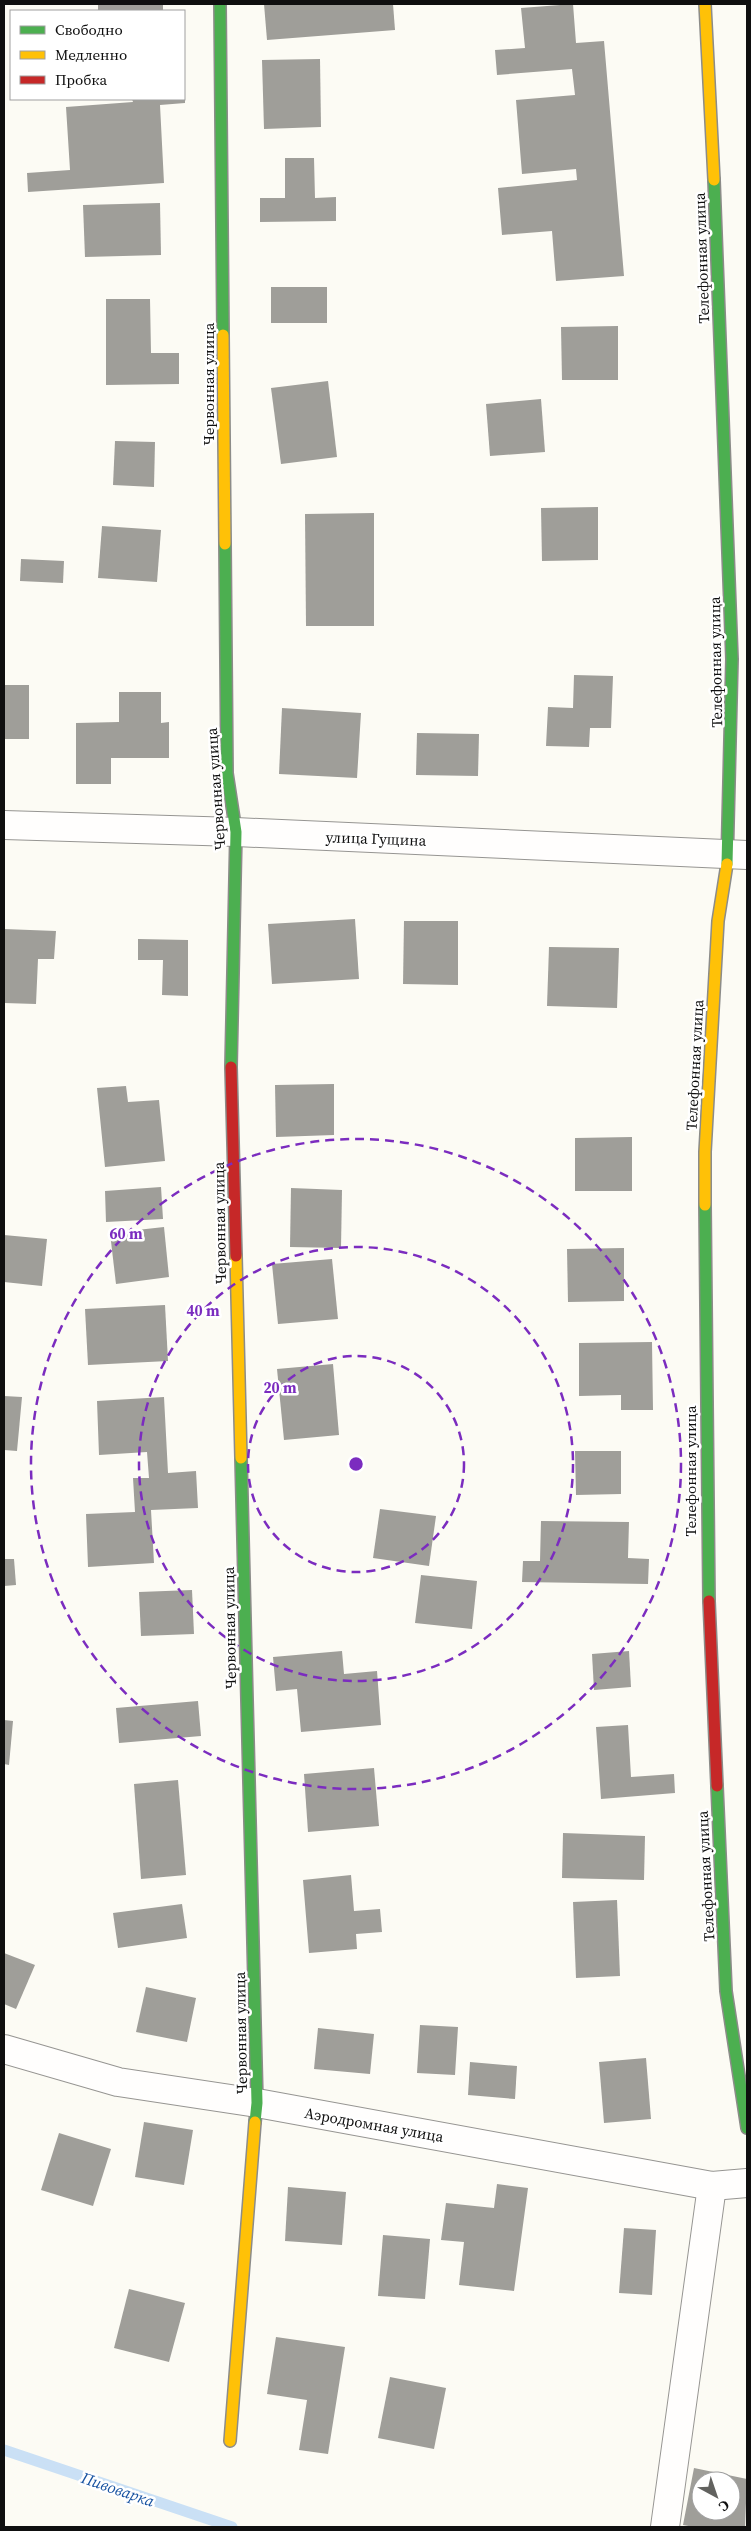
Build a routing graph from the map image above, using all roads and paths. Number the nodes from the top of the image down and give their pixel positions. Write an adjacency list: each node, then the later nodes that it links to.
1 (220, 4): 4 (street, Червонная улица)
2 (705, 4): 5 (street, Телефонная улица)
3 (4, 826): 4 (street, улица Гущина)
4 (236, 832): 5 (street, улица Гущина); 7 (street, Червонная улица)
5 (738, 855): 8 (street, Телефонная улица)
6 (4, 2049): 7 (street, Аэродромная улица)
7 (258, 2103): 10 (street, Аэродромная улица); 11 (street, Червонная улица)
8 (747, 2128)
9 (747, 2182): 10 (street, Аэродромная улица)
10 (712, 2186): 12 (street)
11 (230, 2442)
12 (665, 2527)

